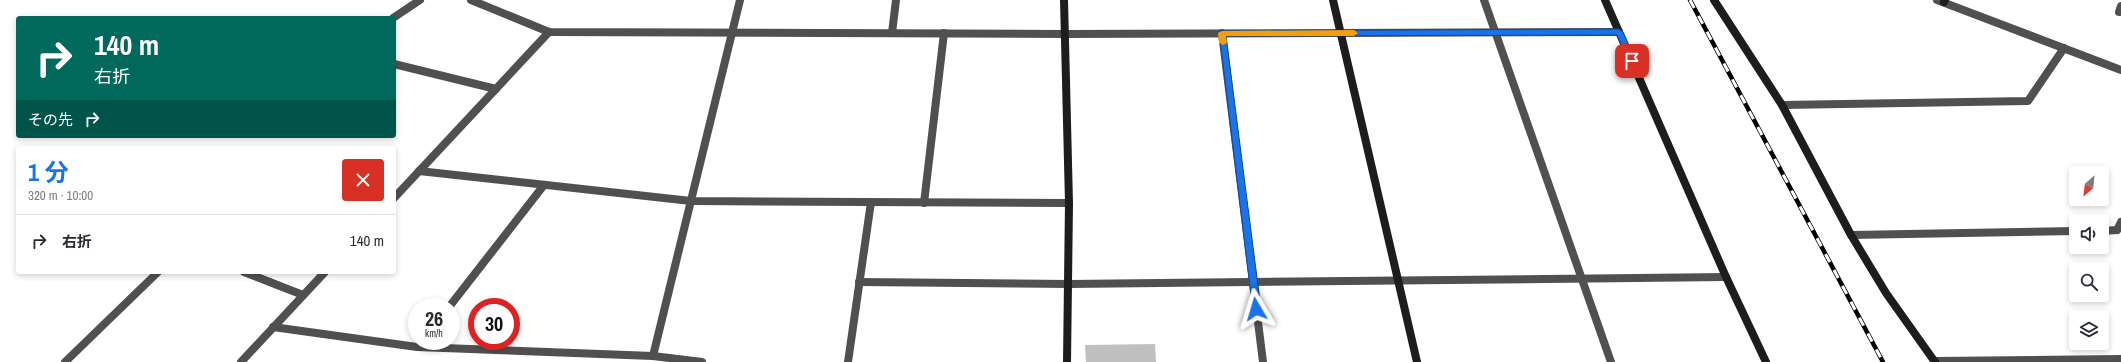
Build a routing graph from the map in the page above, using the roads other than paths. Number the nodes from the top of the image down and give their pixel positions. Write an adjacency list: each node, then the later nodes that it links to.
1 (420, 0): 11 (street)
2 (471, 0): 12 (street)
3 (740, 0): 15 (street)
4 (896, 0): 16 (street)
5 (1064, 0): 20 (street)
6 (1332, 0): 18 (street)
7 (1484, 0): 13 (street)
8 (1605, 0): 14 (street)
9 (1714, 0): 25 (street)
10 (1942, 1): 21 (street)
11 (396, 16)
12 (549, 32): 15 (street); 24 (street)
13 (1496, 32): 14 (street); 18 (street); 42 (street)
14 (1619, 32): 41 (street)
15 (732, 33): 16 (street); 29 (street)
16 (892, 33): 19 (street)
17 (1222, 33): 18 (street); 20 (street); 45 (street)
18 (1340, 33): 43 (street)
19 (944, 34): 20 (street); 31 (street)
20 (1066, 34): 32 (street)
21 (2064, 48): 23 (street); 25 (street)
22 (396, 64): 24 (street)
23 (2121, 70)
24 (496, 88): 26 (street)
25 (1782, 105): 37 (street)
26 (419, 171): 27 (street); 28 (street)
27 (544, 185): 29 (street); 48 (street)
28 (396, 196)
29 (691, 201): 30 (street); 52 (street)
30 (871, 202): 31 (street); 44 (street)
31 (924, 203): 32 (street)
32 (1069, 203): 46 (street)
33 (2121, 222): 36 (street)
34 (2069, 231): 37 (street)
35 (2109, 231): 36 (street)
36 (2119, 233)
37 (1851, 235): 63 (street)
38 (156, 274): 54 (street)
39 (249, 274): 47 (street)
40 (323, 274): 47 (street)
41 (1726, 277): 42 (street); 62 (street)
42 (1582, 278): 43 (street); 61 (street)
43 (1398, 280): 45 (street); 60 (street)
44 (859, 282): 46 (street); 57 (street)
45 (1253, 282): 46 (street); 59 (street)
46 (1069, 284): 58 (street)
47 (303, 295): 49 (street)
48 (456, 298)
49 (273, 327): 50 (street); 55 (street)
50 (408, 343)
51 (460, 346): 52 (street)
52 (653, 356): 56 (street)
53 (2121, 359): 63 (street)
54 (65, 362)
55 (241, 362)
56 (702, 362)
57 (848, 362)
58 (1067, 362)
59 (1263, 362)
60 (1417, 362)
61 (1611, 362)
62 (1766, 362)
63 (1935, 362)

